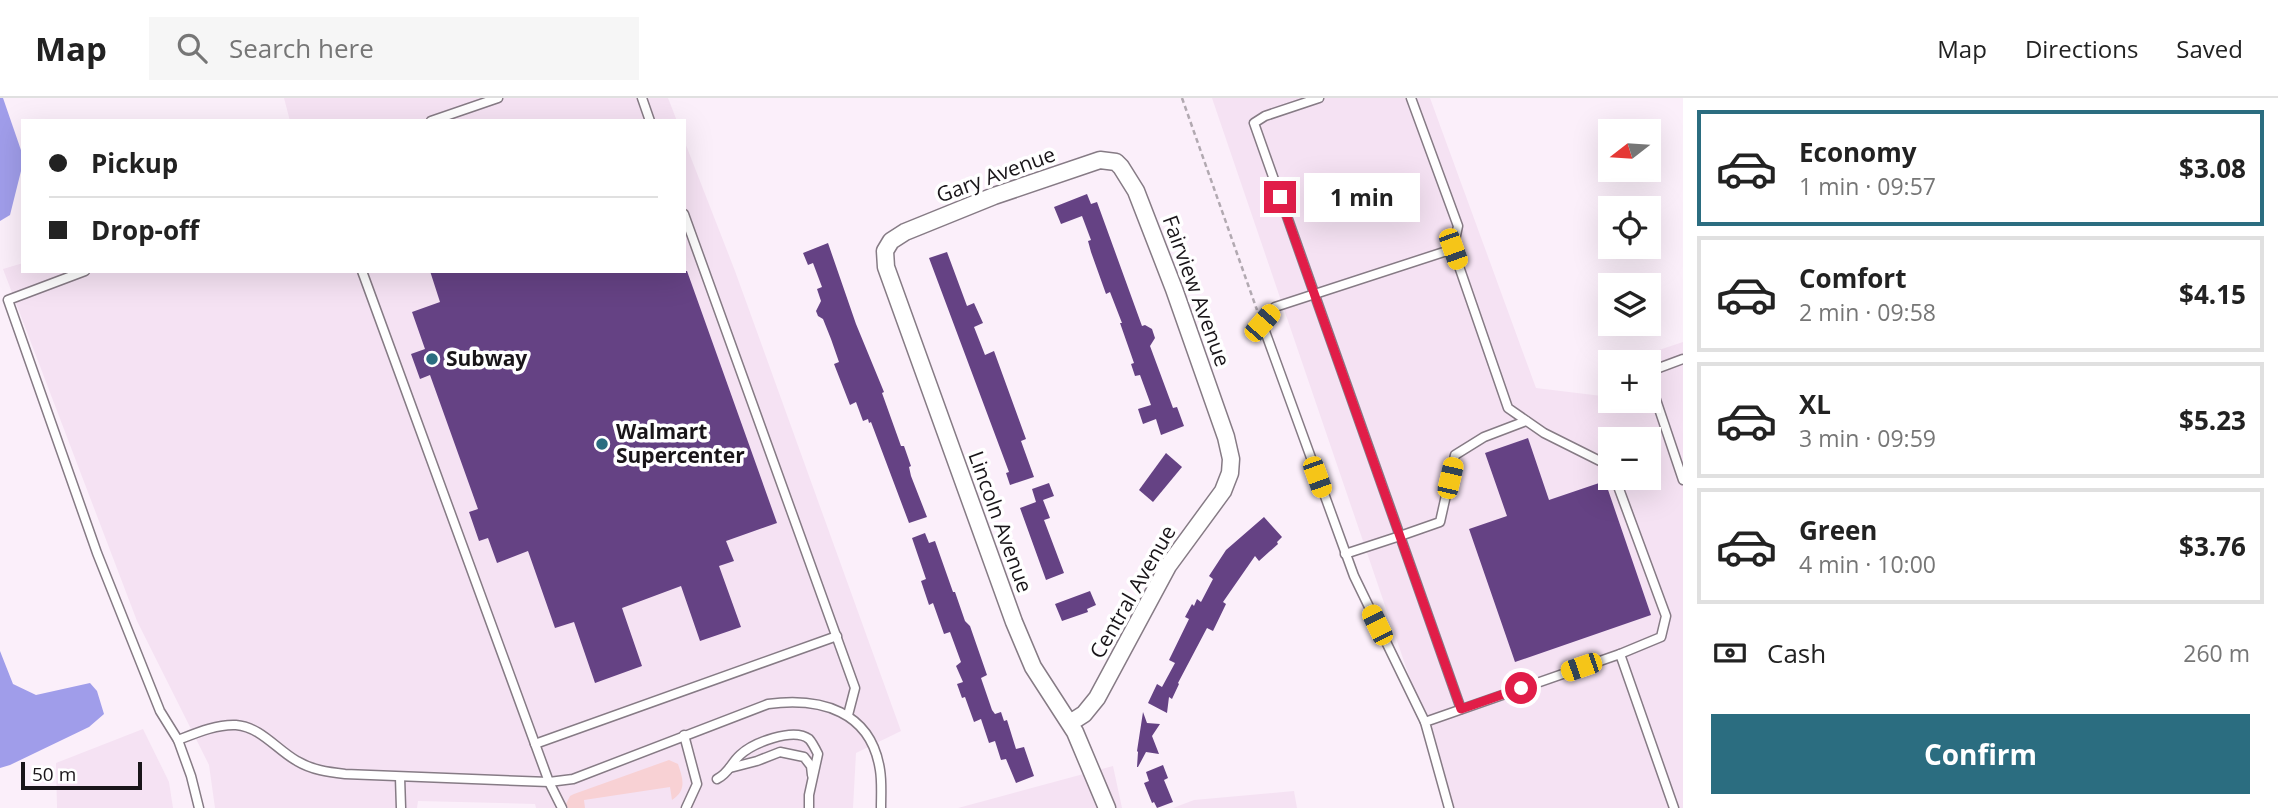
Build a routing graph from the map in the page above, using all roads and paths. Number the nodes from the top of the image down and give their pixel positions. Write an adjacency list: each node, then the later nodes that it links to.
1 (498, 98): 6 (lane)
2 (642, 98): 7 (lane)
3 (1182, 98): 15 (path)
4 (1319, 98): 14 (lane)
5 (1411, 98): 11 (lane)
6 (437, 119)
7 (649, 119)
8 (1117, 163): 10 (street, Gary Avenue); 20 (street, Fairview Avenue)
9 (686, 220): 26 (lane)
10 (891, 241): 31 (street, Lincoln Avenue)
11 (1453, 249): 14 (lane); 19 (lane)
12 (80, 273): 33 (lane)
13 (363, 273): 34 (lane)
14 (1314, 295): 15 (lane); 24 (lane)
15 (1262, 323): 25 (lane)
16 (1683, 359): 17 (lane)
17 (1661, 368)
18 (1661, 413): 22 (lane)
19 (1526, 421): 21 (lane); 24 (lane)
20 (1226, 437): 31 (street, Central Avenue)
21 (1598, 460)
22 (1683, 480)
23 (1620, 490): 27 (lane)
24 (1400, 536): 25 (lane); 28 (lane)
25 (1345, 554): 30 (lane)
26 (837, 636): 29 (lane); 34 (lane)
27 (1620, 654): 28 (lane); 48 (lane)
28 (1461, 709): 30 (lane)
29 (848, 715): 32 (lane); 45 (lane)
30 (1425, 722): 47 (lane)
31 (1070, 723): 46 (street, Lincoln Avenue)
32 (684, 735): 38 (lane); 43 (lane)
33 (178, 740): 36 (lane); 40 (lane)
34 (535, 744): 38 (lane)
35 (730, 768): 37 (lane); 39 (lane); 39 (lane)
36 (400, 777): 38 (lane); 41 (lane)
37 (717, 779)
38 (549, 782): 42 (lane)
39 (813, 782): 44 (lane)
40 (199, 808)
41 (401, 808)
42 (562, 808)
43 (686, 808)
44 (809, 808)
45 (881, 808)
46 (1107, 808)
47 (1449, 808)
48 (1674, 808)

